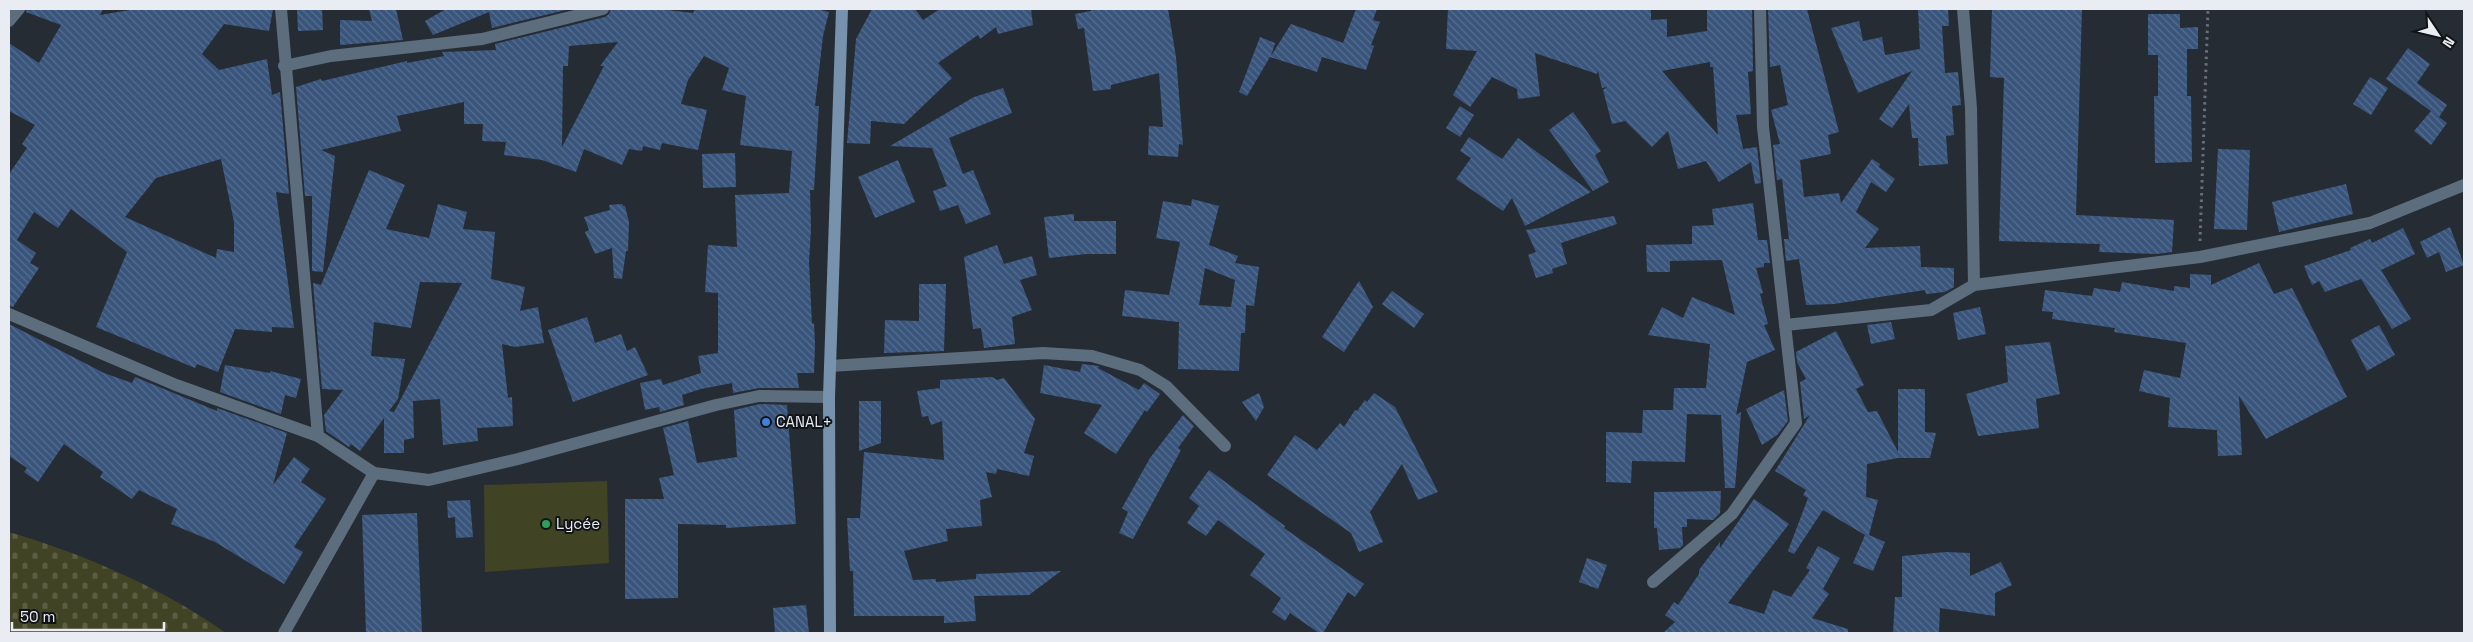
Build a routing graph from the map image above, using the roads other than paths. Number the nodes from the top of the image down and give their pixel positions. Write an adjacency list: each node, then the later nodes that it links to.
1 (19, 9): 7 (street)
2 (281, 9): 8 (street)
3 (603, 9): 8 (street)
4 (842, 9): 13 (main road)
5 (1760, 9): 12 (street)
6 (1963, 9): 10 (street)
7 (9, 21)
8 (284, 66): 15 (street)
9 (2464, 185): 10 (street)
10 (1974, 285): 12 (street)
11 (9, 314): 15 (street)
12 (1785, 325): 18 (street)
13 (830, 366): 14 (main road); 16 (street)
14 (829, 397): 17 (street); 20 (main road)
15 (318, 436): 17 (street)
16 (1225, 446)
17 (374, 473): 19 (street)
18 (1653, 582)
19 (284, 633)
20 (830, 633)

